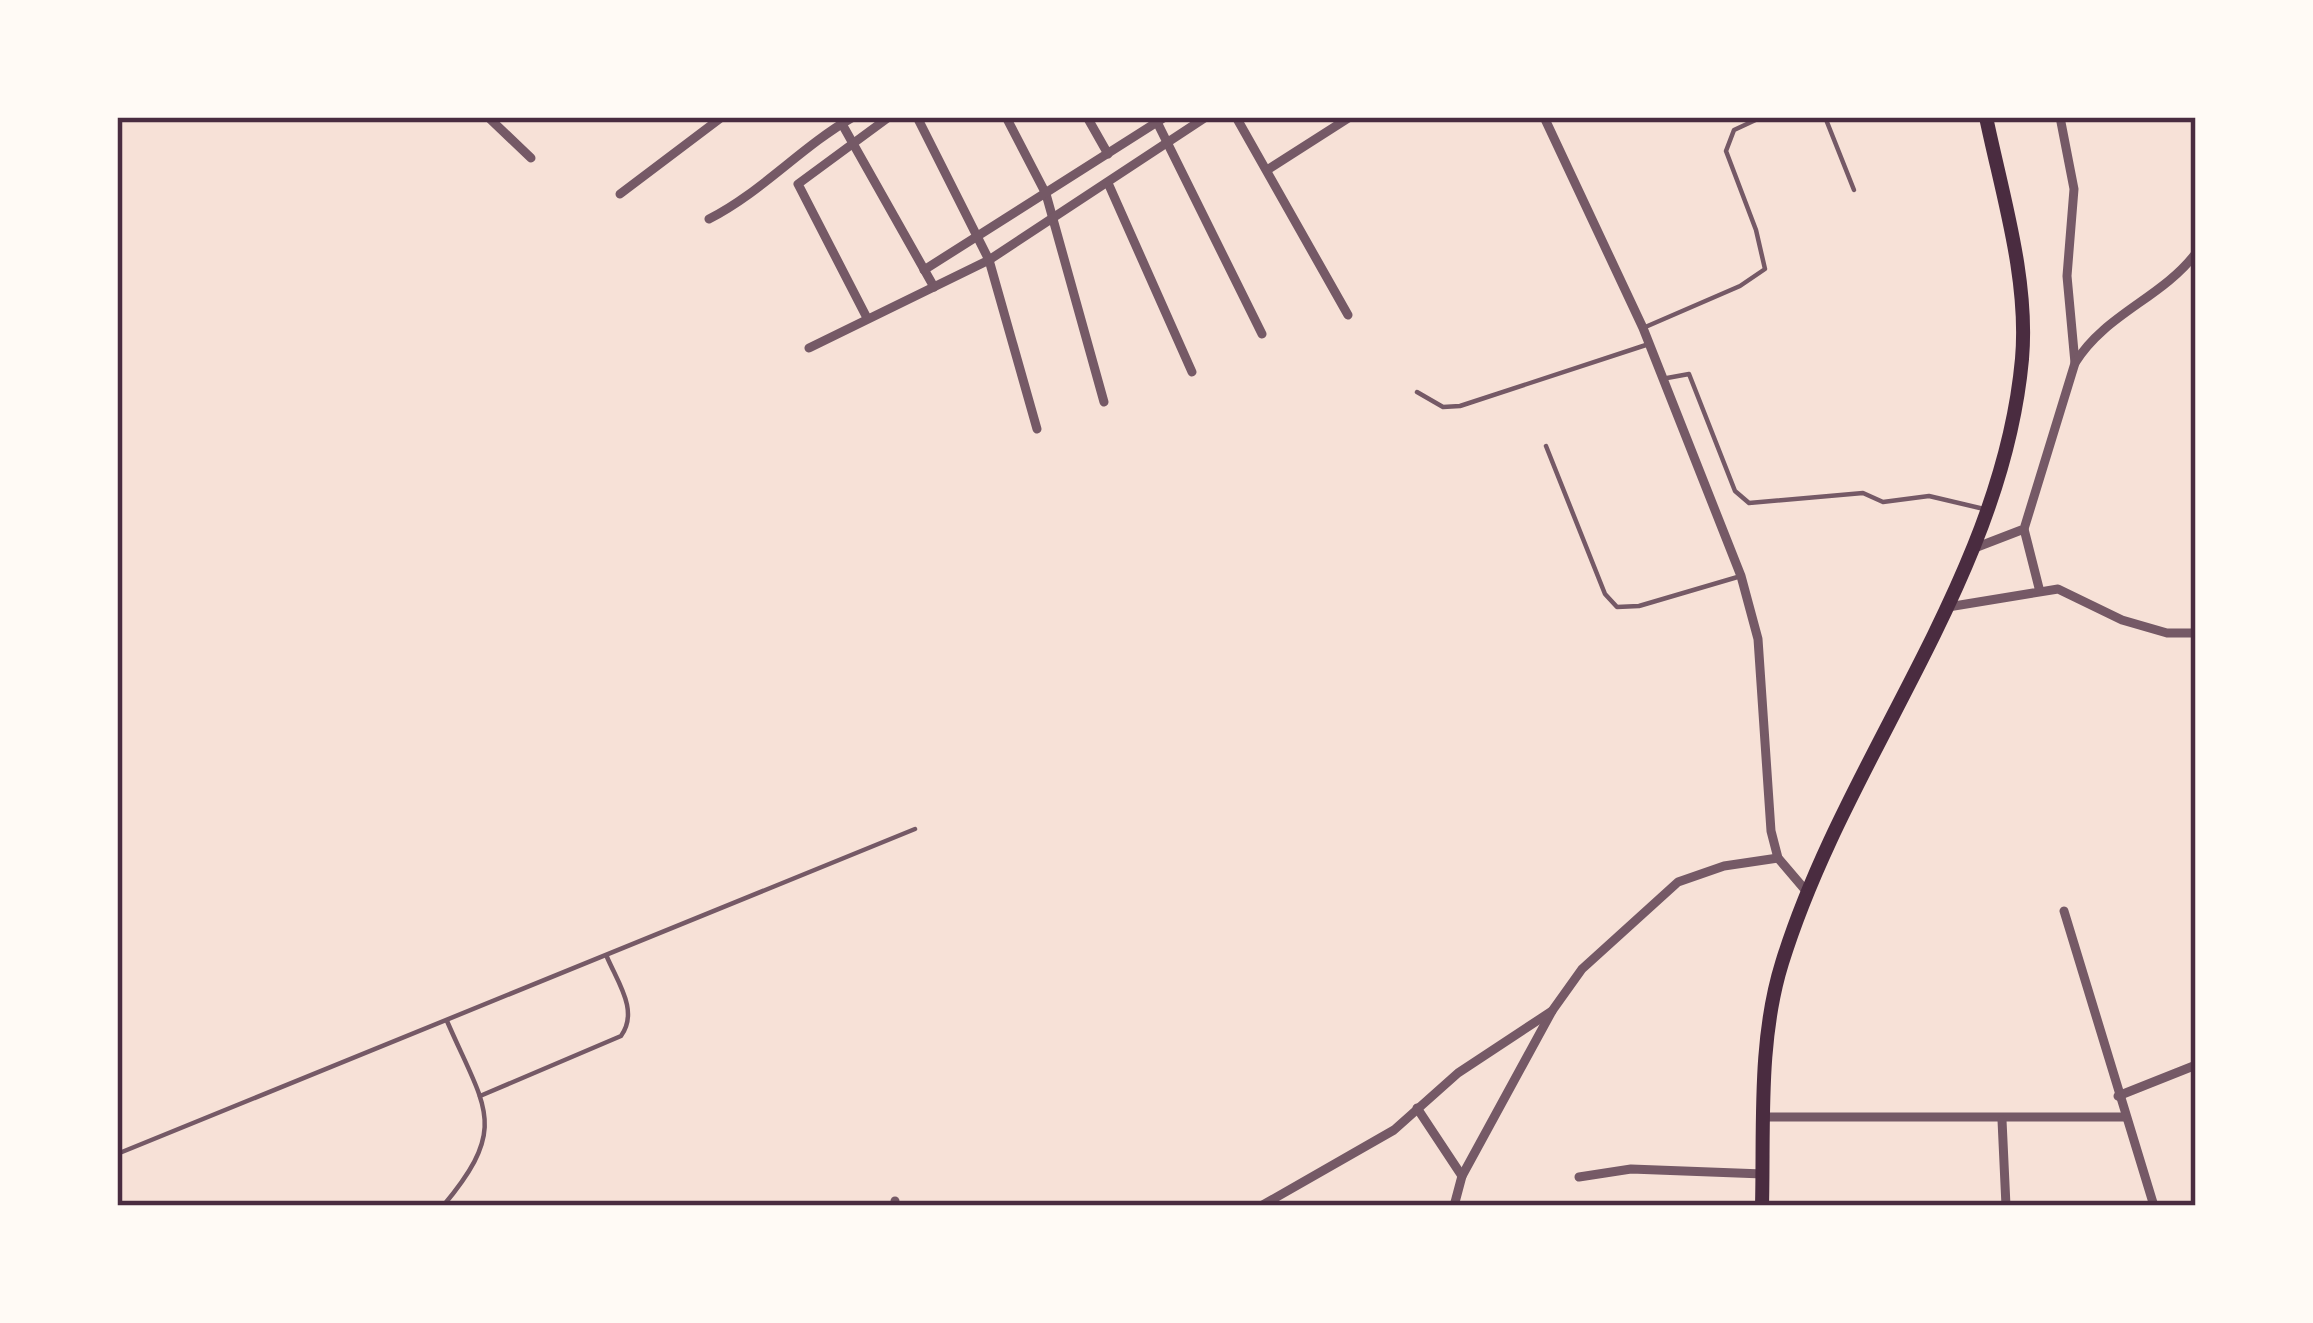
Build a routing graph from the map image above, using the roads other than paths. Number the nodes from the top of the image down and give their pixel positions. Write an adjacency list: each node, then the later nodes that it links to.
1 (488, 117): 21 (street)
2 (722, 117): 25 (street)
3 (854, 117): 17 (street)
4 (889, 117): 19 (street)
5 (917, 117): 29 (street)
6 (1006, 117): 26 (street)
7 (1087, 117): 20 (street)
8 (1206, 117): 18 (street)
9 (1236, 117): 22 (street)
10 (1349, 117): 22 (street)
11 (1544, 117): 36 (street)
12 (1762, 117): 36 (lane)
13 (1825, 117): 24 (lane)
14 (1987, 117): 47 (main road)
15 (2060, 117): 40 (street)
16 (1161, 120): 18 (street); 20 (street)
17 (842, 124): 19 (street); 27 (street)
18 (1170, 141): 23 (street); 37 (street)
19 (853, 143): 32 (street); 35 (street)
20 (1108, 154): 26 (street)
21 (531, 158)
22 (1267, 170): 34 (street)
23 (1108, 183): 28 (street); 41 (street)
24 (1854, 190)
25 (620, 194)
26 (1046, 194): 28 (street); 29 (street)
27 (709, 219)
28 (1051, 220): 31 (street); 44 (street)
29 (980, 237): 31 (street); 32 (street)
30 (2196, 253): 40 (street)
31 (989, 260): 33 (street); 45 (street)
32 (924, 270): 33 (street)
33 (934, 286): 35 (street)
34 (1348, 315)
35 (866, 316): 39 (street)
36 (1642, 328): 38 (street)
37 (1262, 334)
38 (1649, 344): 42 (street); 43 (lane)
39 (809, 348)
40 (2075, 363): 48 (street)
41 (1192, 371)
42 (1664, 380): 47 (lane); 50 (street)
43 (1418, 392)
44 (1105, 402)
45 (1037, 429)
46 (1546, 446): 50 (lane)
47 (1989, 511): 49 (main road)
48 (2024, 529): 49 (street); 51 (street)
49 (1972, 550): 52 (main road)
50 (1741, 576): 55 (street)
51 (2039, 589): 52 (street); 53 (street)
52 (1945, 608): 56 (main road)
53 (2196, 633)
54 (915, 829): 58 (lane)
55 (1778, 858): 56 (street); 59 (street)
56 (1807, 892): 65 (main road)
57 (2064, 911): 63 (street)
58 (607, 957): 60 (lane); 62 (lane)
59 (1552, 1011): 64 (street); 70 (street)
60 (447, 1021): 62 (lane); 68 (lane)
61 (2196, 1065): 63 (street)
62 (479, 1096): 72 (lane)
63 (2118, 1096): 66 (street)
64 (1417, 1108): 70 (street); 73 (street)
65 (1765, 1117): 67 (street); 69 (main road)
66 (2125, 1117): 67 (street); 77 (street)
67 (2002, 1120): 76 (street)
68 (117, 1154)
69 (1763, 1174): 71 (street); 75 (main road)
70 (1462, 1176): 74 (street)
71 (1580, 1177)
72 (442, 1206)
73 (1261, 1206)
74 (1454, 1206)
75 (1762, 1206)
76 (2006, 1206)
77 (2154, 1206)

